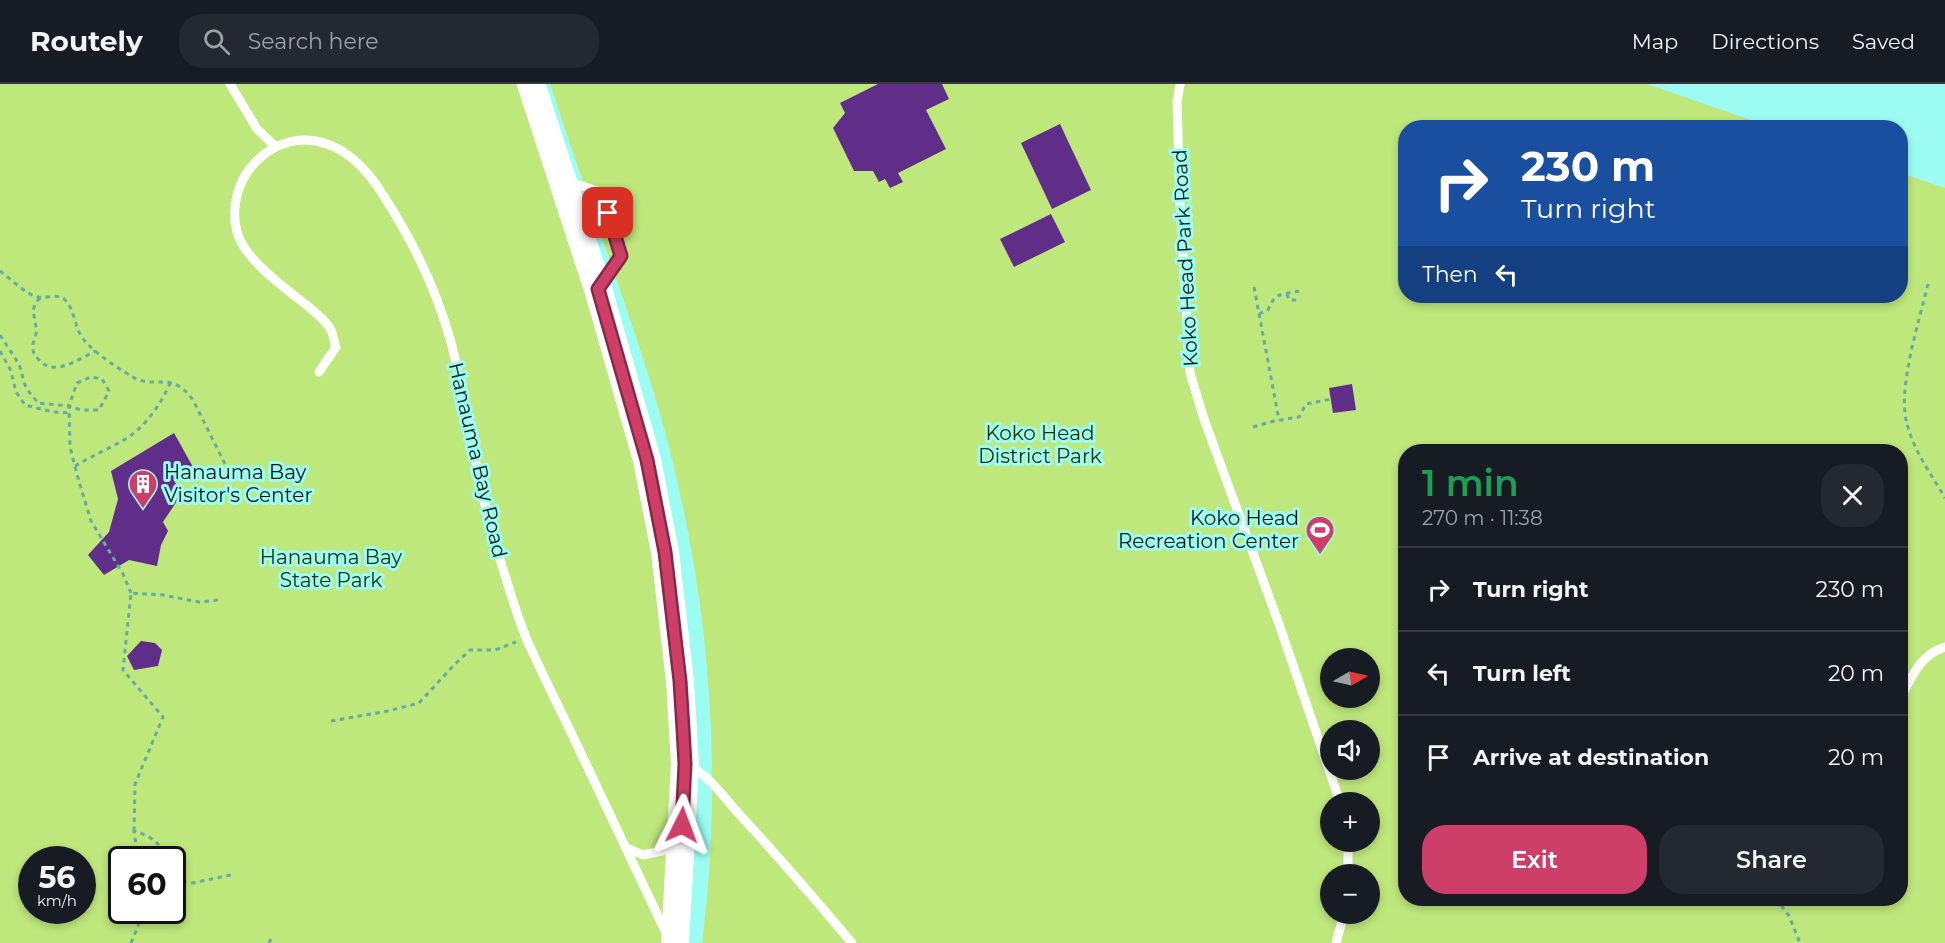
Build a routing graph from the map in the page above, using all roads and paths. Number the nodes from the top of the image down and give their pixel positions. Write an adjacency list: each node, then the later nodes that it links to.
1 (230, 84): 4 (lane)
2 (531, 84): 32 (main road)
3 (1180, 84): 33 (lane, Koko Head Park Road)
4 (275, 146): 16 (lane, Hanauma Bay Road); 28 (lane, Hanauma Bay Road)
5 (0, 271): 10 (path)
6 (1928, 284): 25 (path)
7 (1254, 287): 12 (path)
8 (1299, 291): 9 (path)
9 (1287, 294): 11 (path); 12 (path)
10 (40, 298): 15 (path); 15 (path)
11 (1297, 300)
12 (1259, 314): 21 (path)
13 (0, 335): 19 (path)
14 (0, 351): 20 (path)
15 (96, 351): 17 (path)
16 (320, 372)
17 (171, 382): 23 (path); 24 (path)
18 (1332, 399): 21 (path)
19 (69, 406): 19 (path); 20 (path)
20 (69, 413): 23 (path)
21 (1279, 420): 22 (path)
22 (1253, 427)
23 (75, 466): 26 (path)
24 (231, 468)
25 (1945, 498)
26 (131, 593): 27 (path); 34 (path)
27 (218, 600)
28 (526, 638): 31 (path); 38 (lane, Hanauma Bay Road)
29 (1945, 646): 30 (lane)
30 (1908, 684)
31 (331, 721)
32 (685, 764): 35 (main road); 48 (lane)
33 (1337, 792)
34 (134, 831): 36 (path); 37 (path)
35 (681, 845): 38 (lane); 47 (main road)
36 (136, 846)
37 (161, 846)
38 (625, 847): 47 (lane, Hanauma Bay Road)
39 (235, 874): 40 (path)
40 (186, 882)
41 (1782, 906): 50 (path)
42 (138, 924): 45 (path)
43 (1341, 924): 49 (lane)
44 (273, 937): 46 (path)
45 (131, 943)
46 (269, 943)
47 (673, 943)
48 (852, 943)
49 (1336, 943)
50 (1800, 943)

